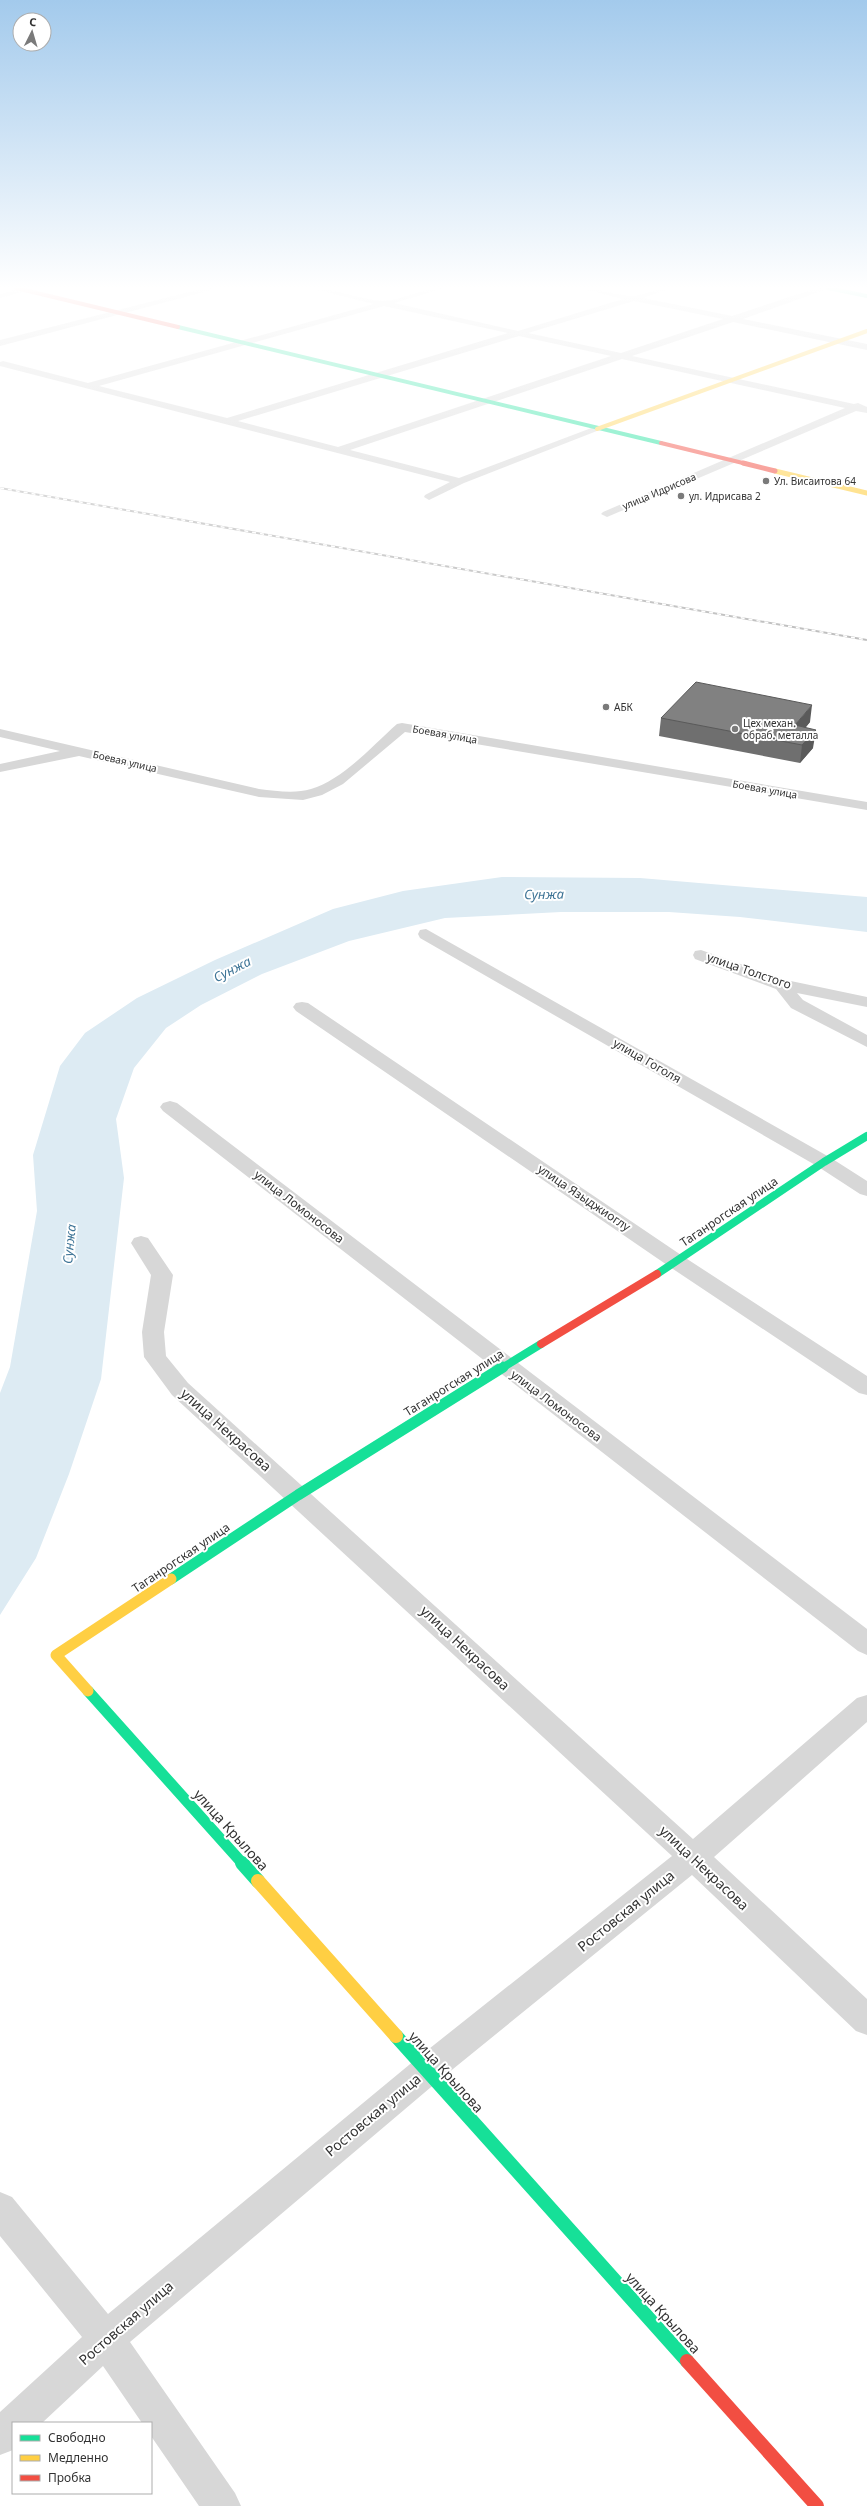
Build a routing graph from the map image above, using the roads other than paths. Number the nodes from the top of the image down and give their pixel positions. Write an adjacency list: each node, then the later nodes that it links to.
1 (161, 405): 9 (street)
2 (282, 405): 9 (street)
3 (477, 405): 11 (street)
4 (498, 405): 10 (main road)
5 (661, 405): 10 (main road)
6 (847, 405): 8 (street)
7 (867, 406): 8 (street, улица Идрисова)
8 (856, 407): 12 (street, улица Идрисова)
9 (226, 422): 11 (street)
10 (596, 428): 12 (main road); 13 (street)
11 (339, 450): 13 (street)
12 (731, 460): 14 (main road); 16 (street, улица Идрисова)
13 (460, 481): 15 (street)
14 (867, 493)
15 (429, 497)
16 (607, 514)
17 (0, 733): 18 (street, Боевая улица)
18 (82, 751): 19 (street); 20 (street, Боевая улица)
19 (0, 768)
20 (867, 806)
21 (426, 934): 29 (street, улица Гоголя)
22 (701, 955): 23 (street, улица Толстого)
23 (782, 985): 24 (street, улица Толстого); 26 (street)
24 (867, 1002)
25 (302, 1006): 32 (street, улица Языджиоглу)
26 (867, 1042)
27 (170, 1107): 33 (street, улица Ломоносова)
28 (867, 1136): 29 (main road, Таганрогская улица)
29 (824, 1162): 30 (street, улица Гоголя); 32 (main road, Таганрогская улица)
30 (867, 1190)
31 (141, 1243): 35 (street, улица Некрасова)
32 (677, 1262): 33 (main road, Таганрогская улица); 34 (street, улица Языджиоглу)
33 (504, 1366): 35 (main road, Таганрогская улица); 36 (street, улица Ломоносова)
34 (867, 1387)
35 (298, 1495): 37 (main road, Таганрогская улица); 39 (street, улица Некрасова)
36 (867, 1644)
37 (56, 1655): 41 (main road, улица Крылова)
38 (867, 1706): 39 (street, Ростовская улица)
39 (693, 1857): 40 (street, улица Некрасова); 41 (street, Ростовская улица)
40 (867, 2020)
41 (426, 2071): 43 (street, Ростовская улица); 48 (main road, улица Крылова)
42 (0, 2209): 43 (street)
43 (106, 2339): 44 (street, Ростовская улица); 47 (street)
44 (16, 2422)
45 (12, 2426): 46 (street, Ростовская улица)
46 (0, 2437)
47 (222, 2506)
48 (817, 2506)

